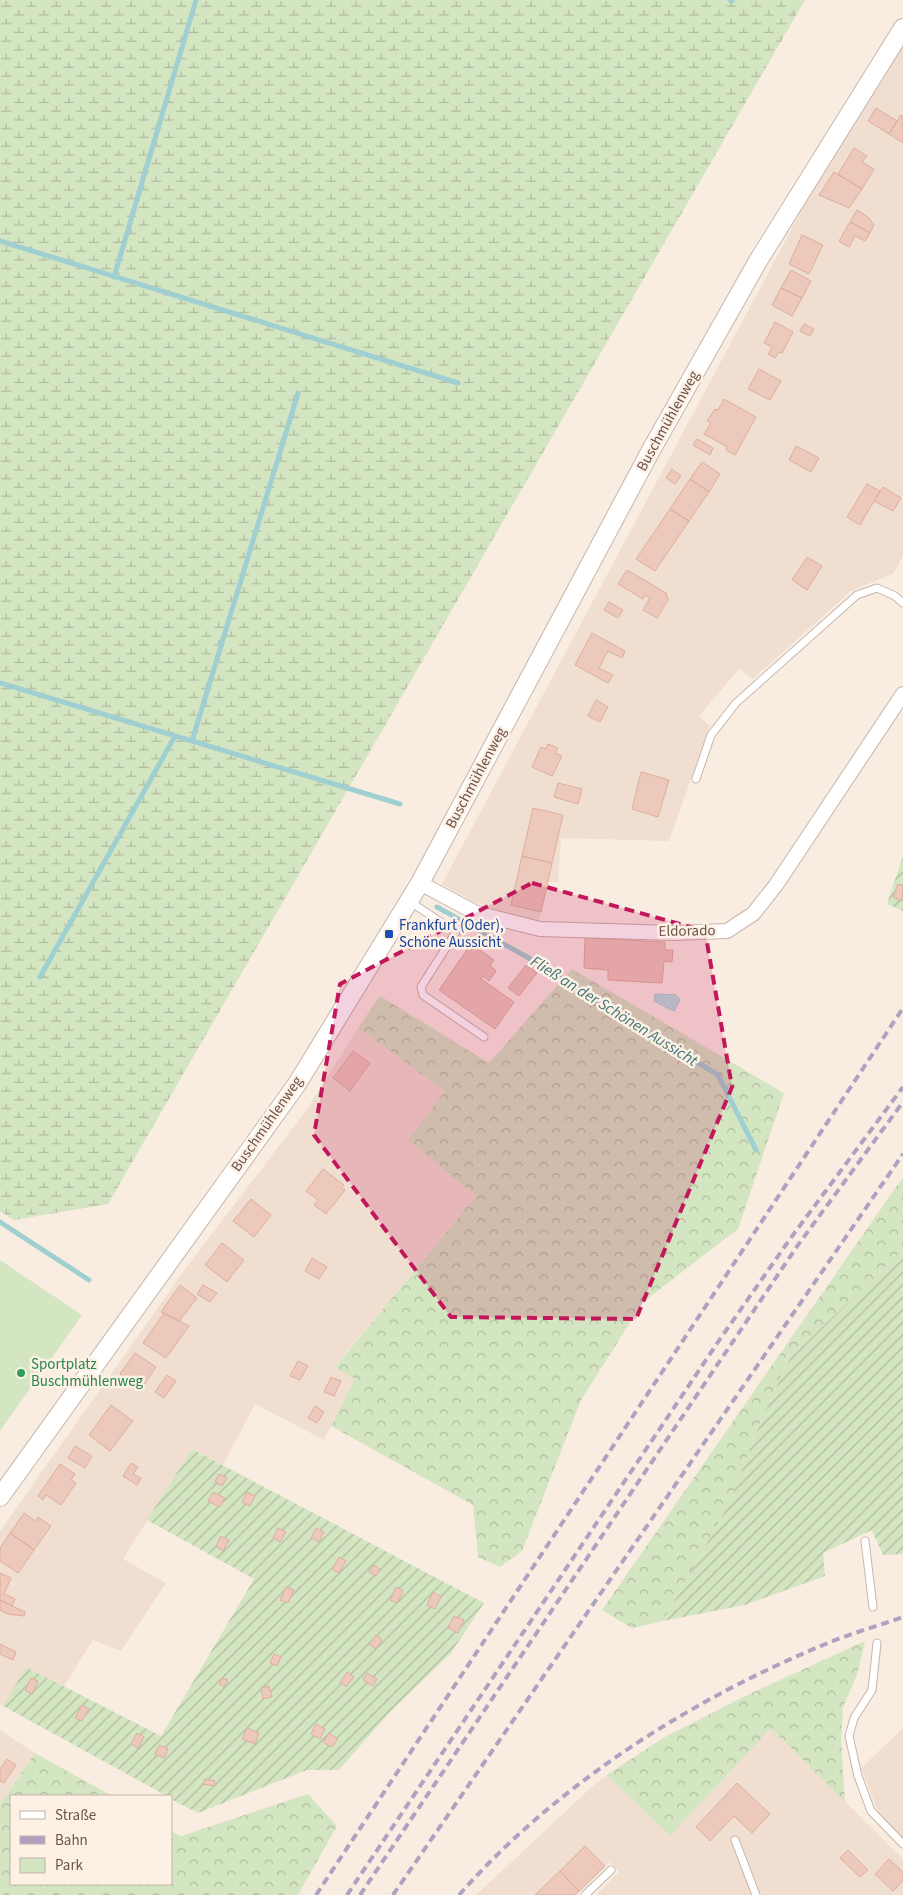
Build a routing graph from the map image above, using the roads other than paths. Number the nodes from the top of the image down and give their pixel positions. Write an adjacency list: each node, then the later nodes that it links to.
1 (903, 28): 5 (street, Buschmühlenweg)
2 (903, 603): 4 (lane)
3 (903, 694): 5 (street, Eldorado)
4 (696, 779)
5 (420, 883): 6 (street, Buschmühlenweg)
6 (409, 901): 7 (lane); 8 (street, Buschmühlenweg)
7 (484, 1037)
8 (0, 1497)
9 (865, 1541): 10 (lane)
10 (873, 1607)
11 (877, 1643): 13 (lane)
12 (735, 1840): 16 (lane)
13 (903, 1844)
14 (611, 1870): 15 (lane)
15 (585, 1895)
16 (756, 1895)

